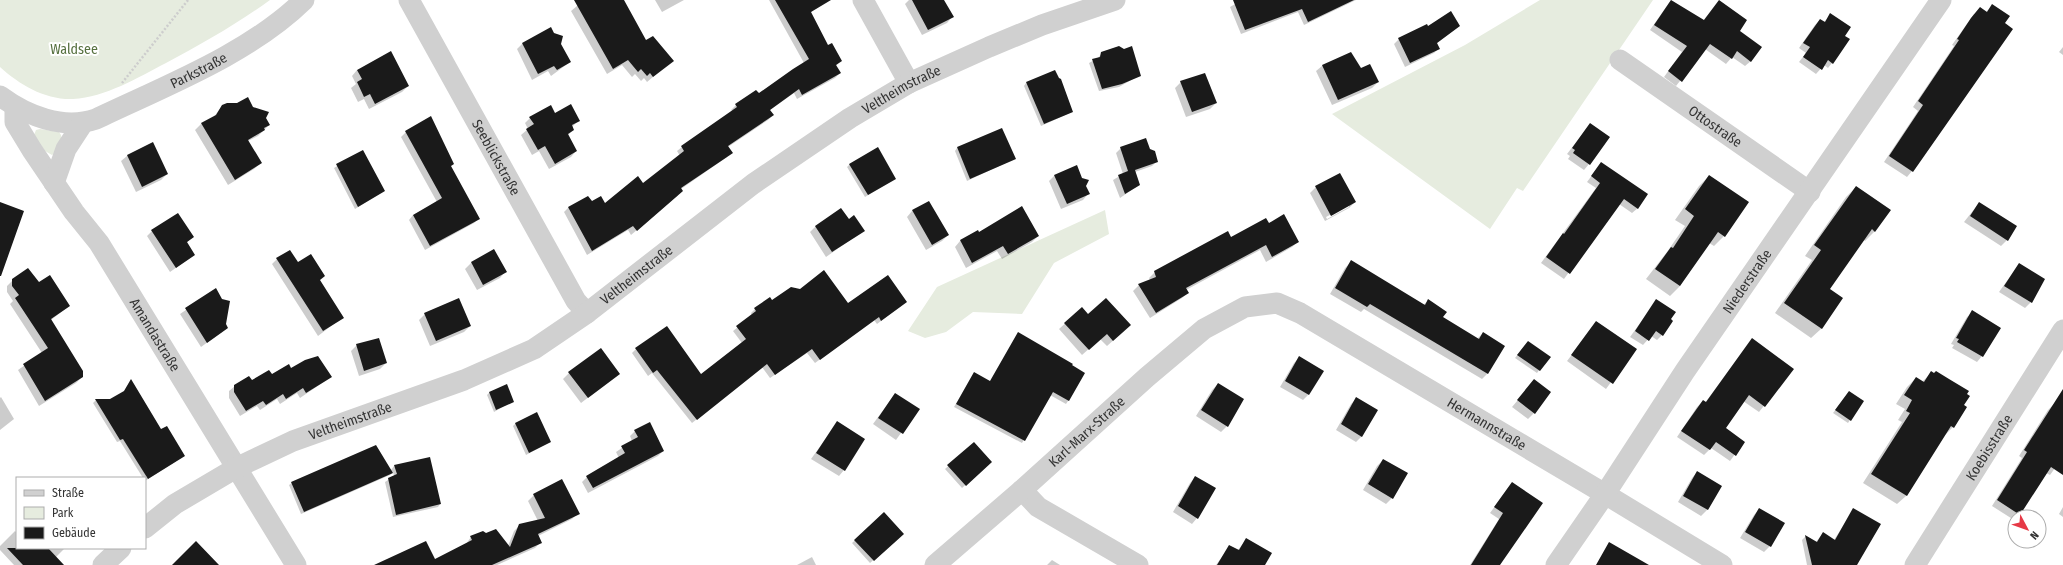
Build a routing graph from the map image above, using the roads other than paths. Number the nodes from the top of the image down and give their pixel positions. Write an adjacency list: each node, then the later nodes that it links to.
1 (304, 0): 9 (street, Parkstraße)
2 (409, 0): 13 (street, Seeblickstraße)
3 (864, 0): 7 (street)
4 (1115, 0): 7 (street, Veltheimstraße)
5 (1942, 0): 11 (street, Niederstraße)
6 (1620, 60): 11 (street, Ottostraße)
7 (909, 83): 13 (street, Veltheimstraße)
8 (7, 102): 9 (street, Parkstraße); 10 (street, Amandastraße)
9 (82, 123): 10 (street)
10 (54, 184): 15 (street, Amandastraße)
11 (1810, 192): 17 (street, Niederstraße)
12 (1246, 307): 16 (street, Karl-Marx-Straße); 17 (street, Hermannstraße)
13 (587, 313): 15 (street, Veltheimstraße)
14 (2063, 330): 26 (street, Koebisstraße)
15 (236, 468): 18 (street, Veltheimstraße); 21 (street, Amandastraße)
16 (1022, 490): 22 (street, Karl-Marx-Straße); 23 (street)
17 (1605, 494): 24 (street, Niederstraße); 25 (street, Hermannstraße)
18 (146, 527)
19 (120, 549): 20 (street)
20 (103, 565)
21 (296, 565)
22 (935, 565)
23 (1138, 565)
24 (1556, 565)
25 (1722, 565)
26 (1915, 565)

